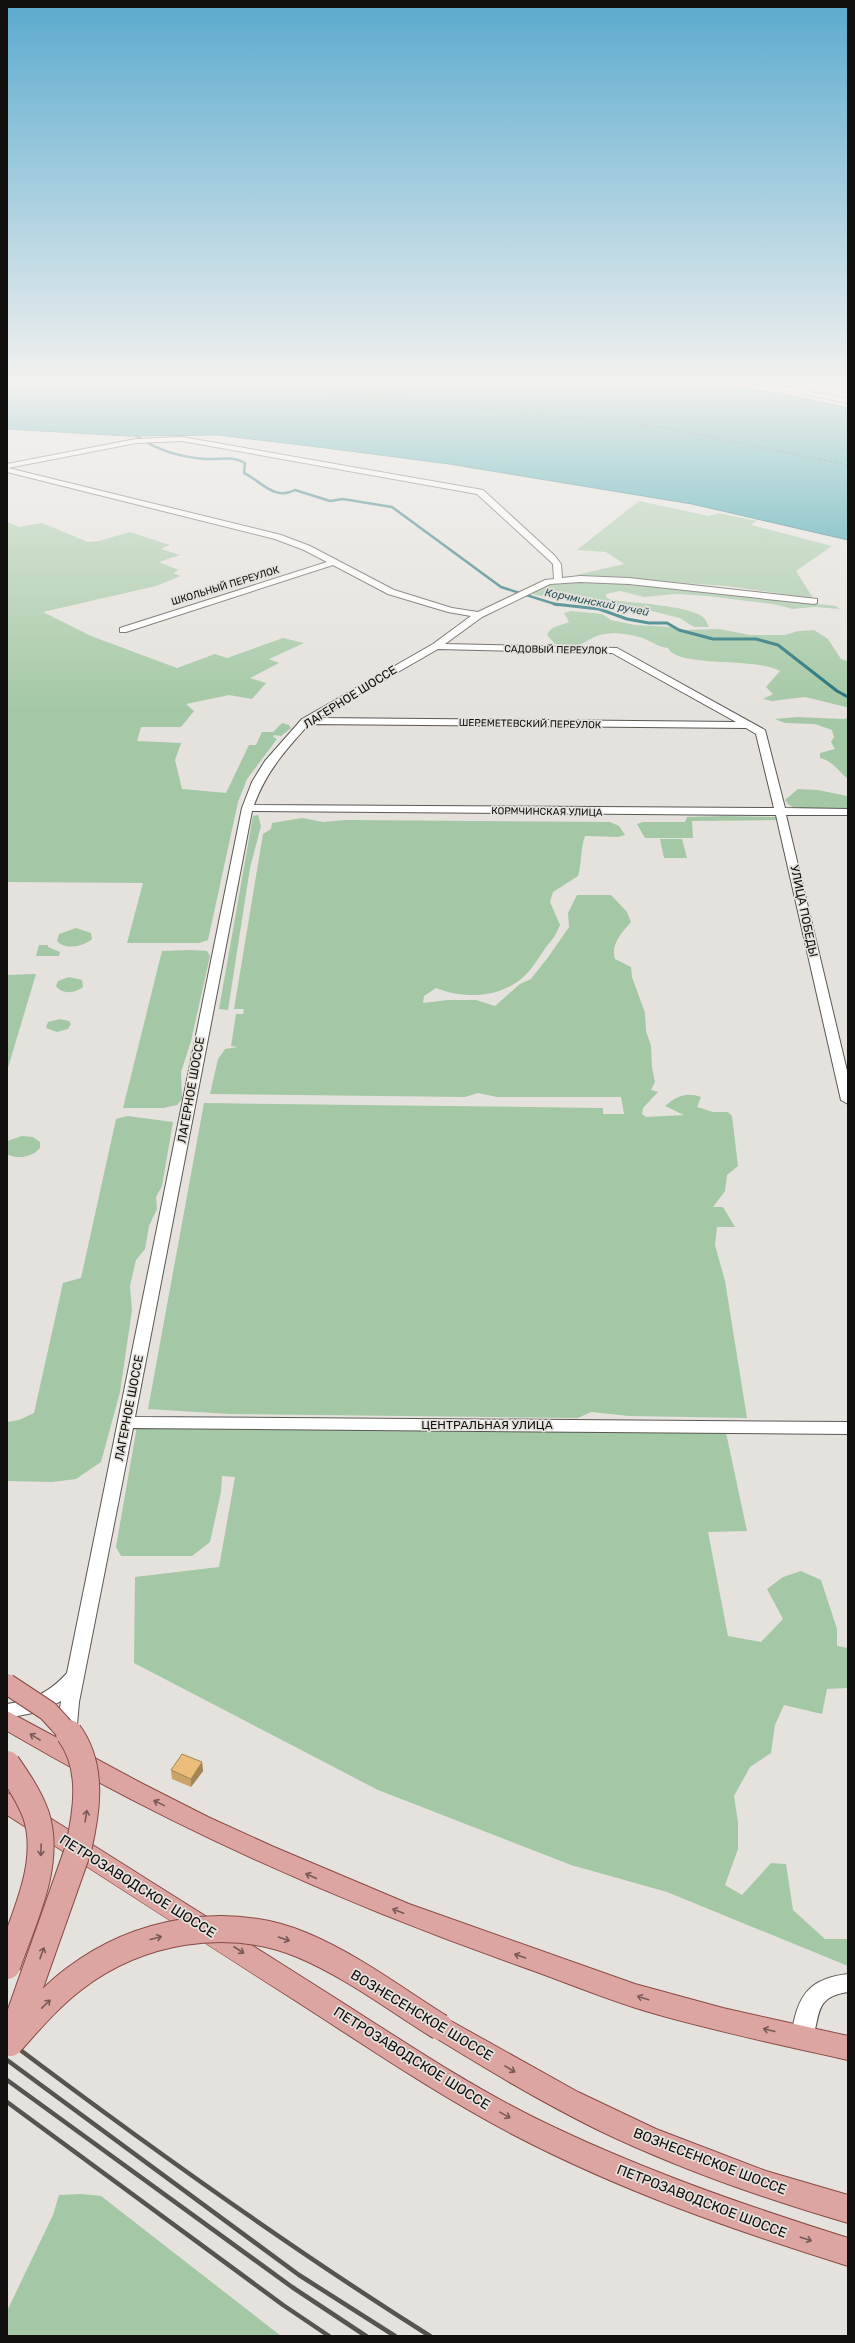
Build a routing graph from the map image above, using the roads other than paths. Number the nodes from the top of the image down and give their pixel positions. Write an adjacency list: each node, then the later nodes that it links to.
1 (93, 491): 3 (street)
2 (476, 491): 4 (street)
3 (335, 562): 6 (street); 7 (street, ШКОЛЬНЫЙ ПЕРЕУЛОК)
4 (558, 580): 5 (street); 6 (street, ЛАГЕРНОЕ ШОССЕ)
5 (814, 601)
6 (479, 615): 8 (street, ЛАГЕРНОЕ ШОССЕ)
7 (123, 630)
8 (436, 646): 9 (street, ЛАГЕРНОЕ ШОССЕ); 10 (street, САДОВЫЙ ПЕРЕУЛОК)
9 (306, 721): 10 (street, ШЕРЕМЕТЕВСКИЙ ПЕРЕУЛОК); 11 (street, ЛАГЕРНОЕ ШОССЕ)
10 (753, 726): 12 (street, УЛИЦА ПОБЕДЫ)
11 (247, 808): 12 (street, КОРМЧИНСКАЯ УЛИЦА); 15 (street, ЛАГЕРНОЕ ШОССЕ)
12 (781, 812): 13 (street, КОРМЧИНСКАЯ УЛИЦА); 14 (street, УЛИЦА ПОБЕДЫ)
13 (848, 812)
14 (848, 1100)
15 (127, 1422): 16 (street, ЦЕНТРАЛЬНАЯ УЛИЦА); 17 (street, ЛАГЕРНОЕ ШОССЕ)
16 (848, 1428)
17 (76, 1676): 19 (street); 21 (street, ЛАГЕРНОЕ ШОССЕ)
18 (7, 1684): 27 (main road, ВОЗНЕСЕНСКОЕ ШОССЕ, one-way to 18, bridge)
19 (7, 1711)
20 (7, 1720): 21 (main road, one-way to 20)
21 (63, 1754): 26 (main road, one-way to 21)
22 (7, 1764): 24 (main road, one-way to 24, bridge)
23 (7, 1803): 30 (main road, ПЕТРОЗАВОДСКОЕ ШОССЕ, one-way to 30)
24 (7, 1966)
25 (848, 1984): 26 (street)
26 (802, 2038): 28 (main road)
27 (8, 2046): 29 (main road, ВОЗНЕСЕНСКОЕ ШОССЕ, one-way to 29, bridge)
28 (848, 2048)
29 (848, 2208)
30 (848, 2252)

